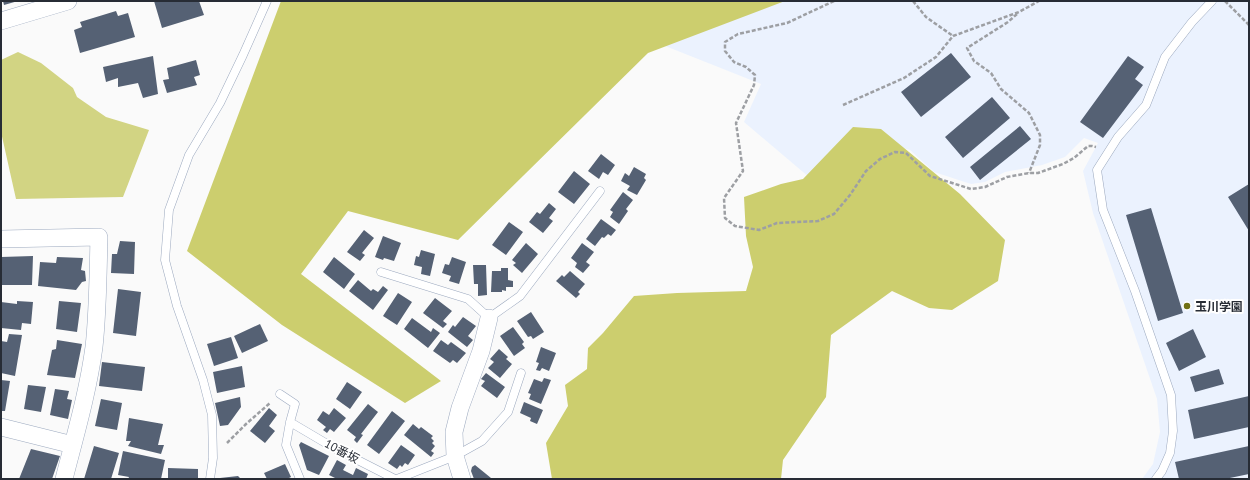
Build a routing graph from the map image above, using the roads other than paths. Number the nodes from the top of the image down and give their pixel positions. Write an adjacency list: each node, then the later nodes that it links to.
1 (68, 1): 4 (street)
2 (267, 1): 16 (lane)
3 (1212, 1): 20 (lane)
4 (1, 21)
5 (600, 191): 8 (lane)
6 (1, 239): 13 (street)
7 (381, 272): 8 (lane)
8 (489, 318): 14 (street)
9 (521, 373): 14 (lane, 10番坂)
10 (280, 394): 11 (lane)
11 (290, 422): 17 (lane); 18 (lane, 10番坂)
12 (1, 427): 13 (street)
13 (73, 445): 15 (street)
14 (455, 456): 18 (lane, 10番坂); 19 (street)
15 (64, 479)
16 (210, 479)
17 (300, 479)
18 (396, 479)
19 (462, 479)
20 (1156, 479)

